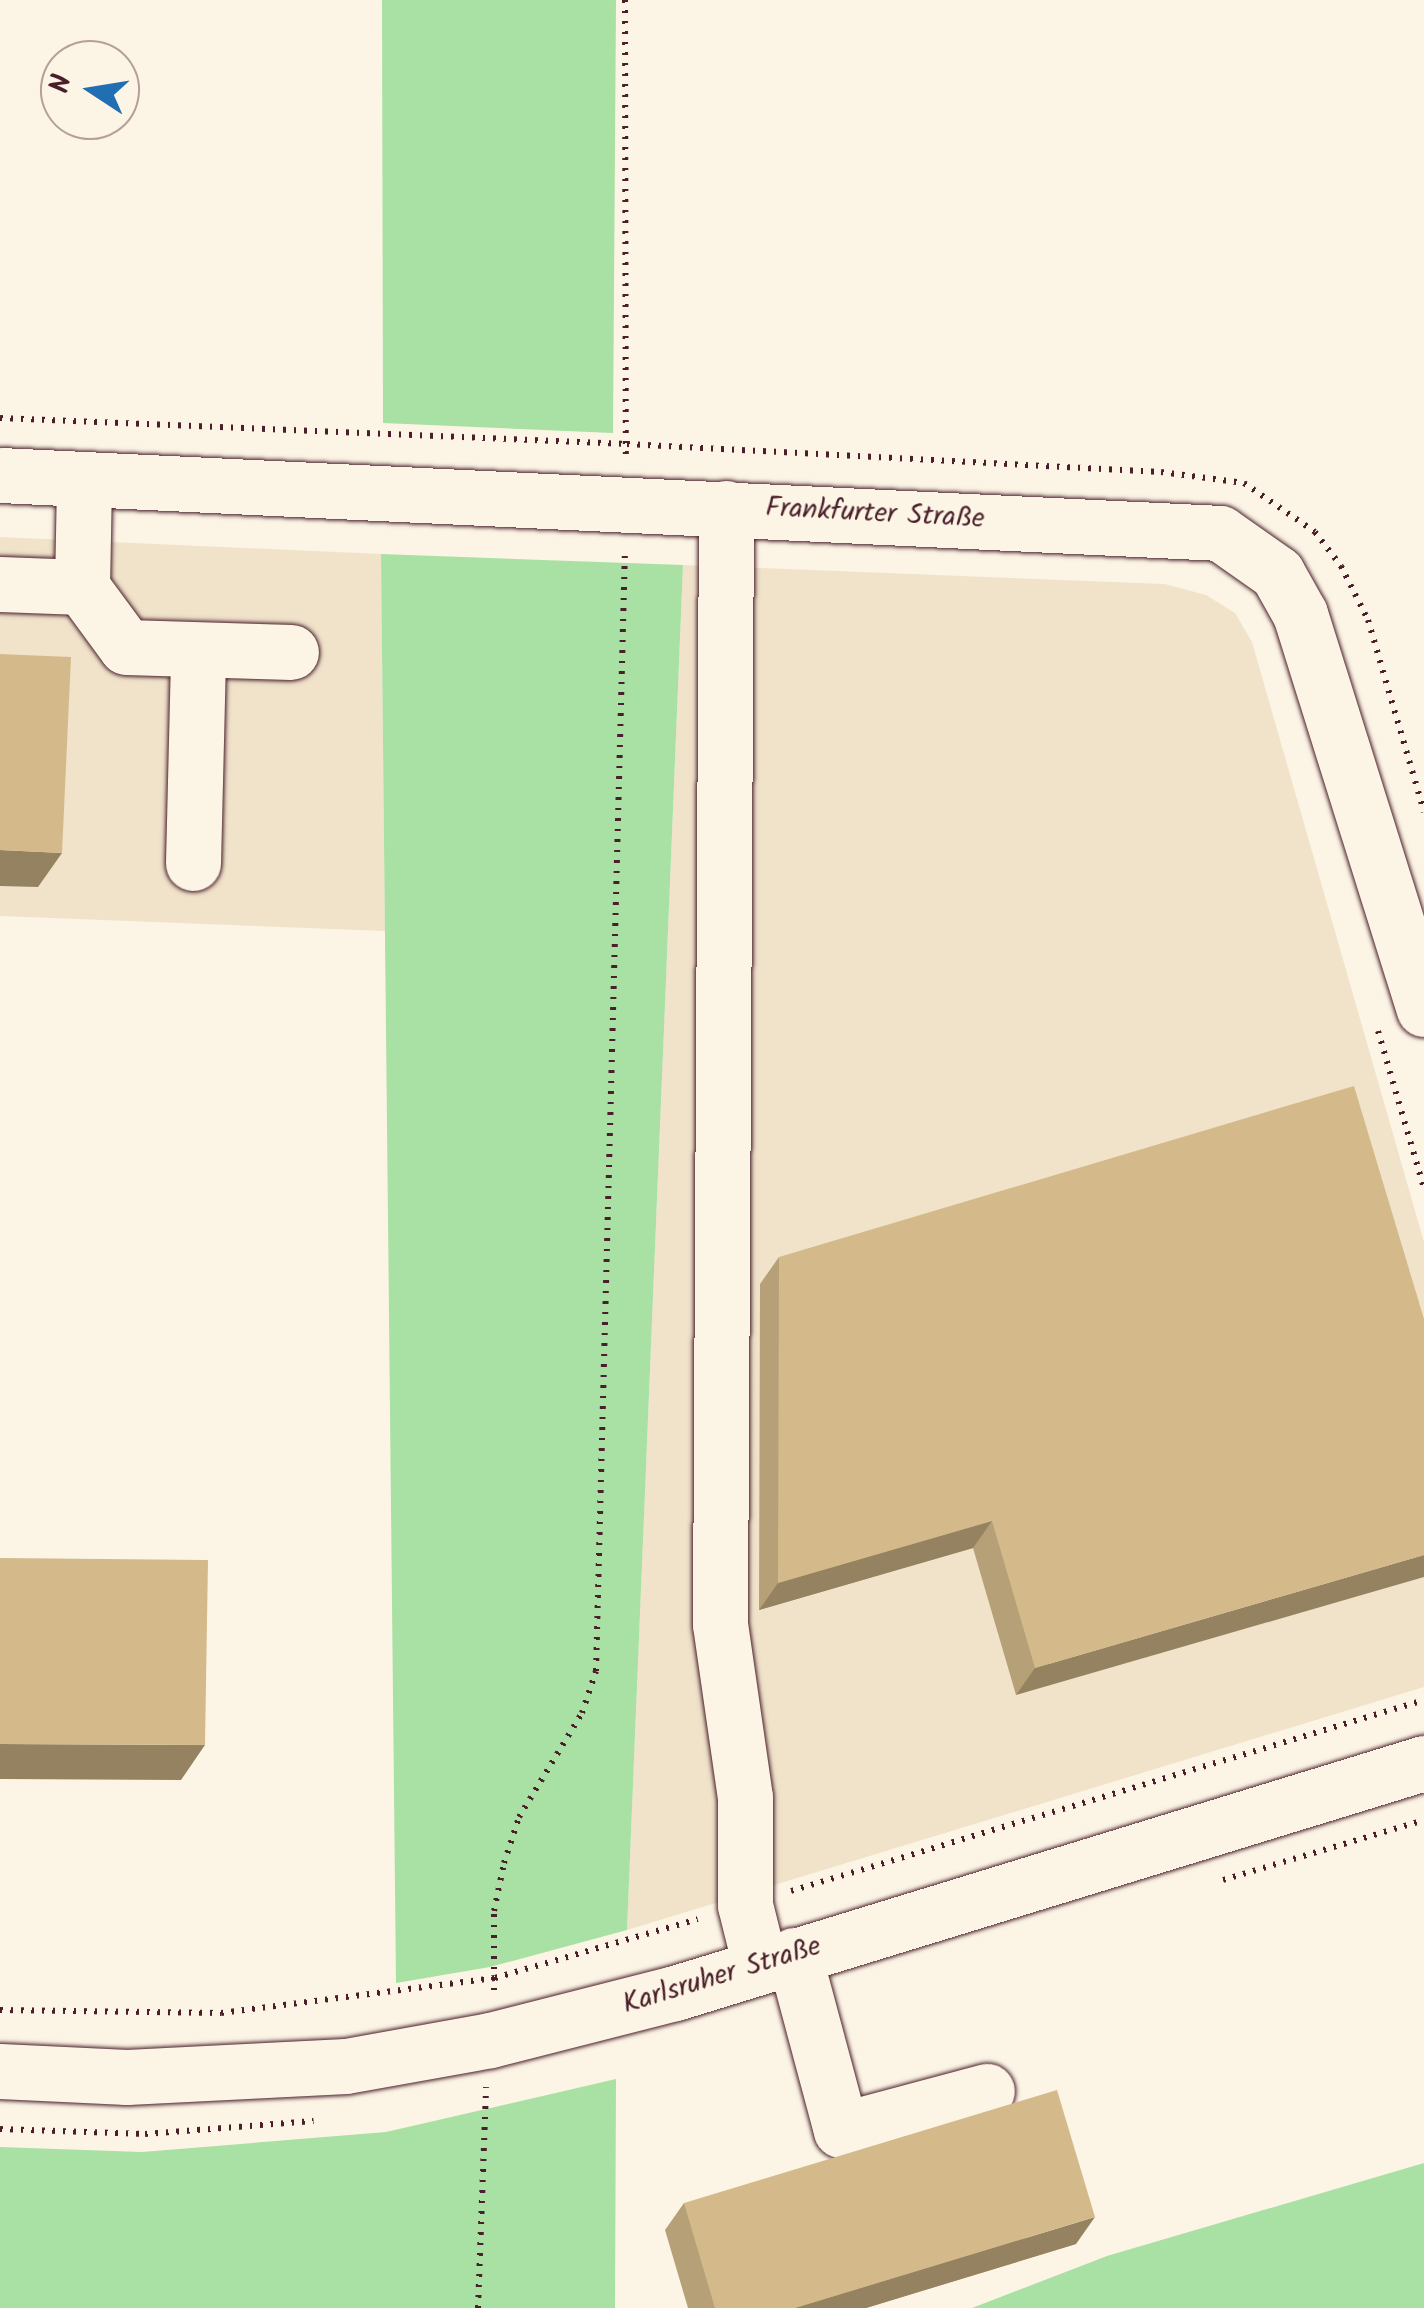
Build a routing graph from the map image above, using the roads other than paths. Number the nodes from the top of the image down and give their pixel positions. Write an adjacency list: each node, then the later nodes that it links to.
1 (0, 475): 2 (street, Frankfurter Straße)
2 (84, 480): 3 (street, Frankfurter Straße); 5 (street)
3 (726, 508): 9 (street, Frankfurter Straße); 11 (street)
4 (0, 584): 5 (street)
5 (82, 587): 6 (street)
6 (198, 651): 7 (street); 8 (street)
7 (291, 652)
8 (193, 863)
9 (1399, 1014)
10 (1424, 1764): 11 (street, Karlsruher Straße)
11 (777, 1960): 12 (street, Karlsruher Straße); 13 (street)
12 (0, 2071)
13 (987, 2091)

